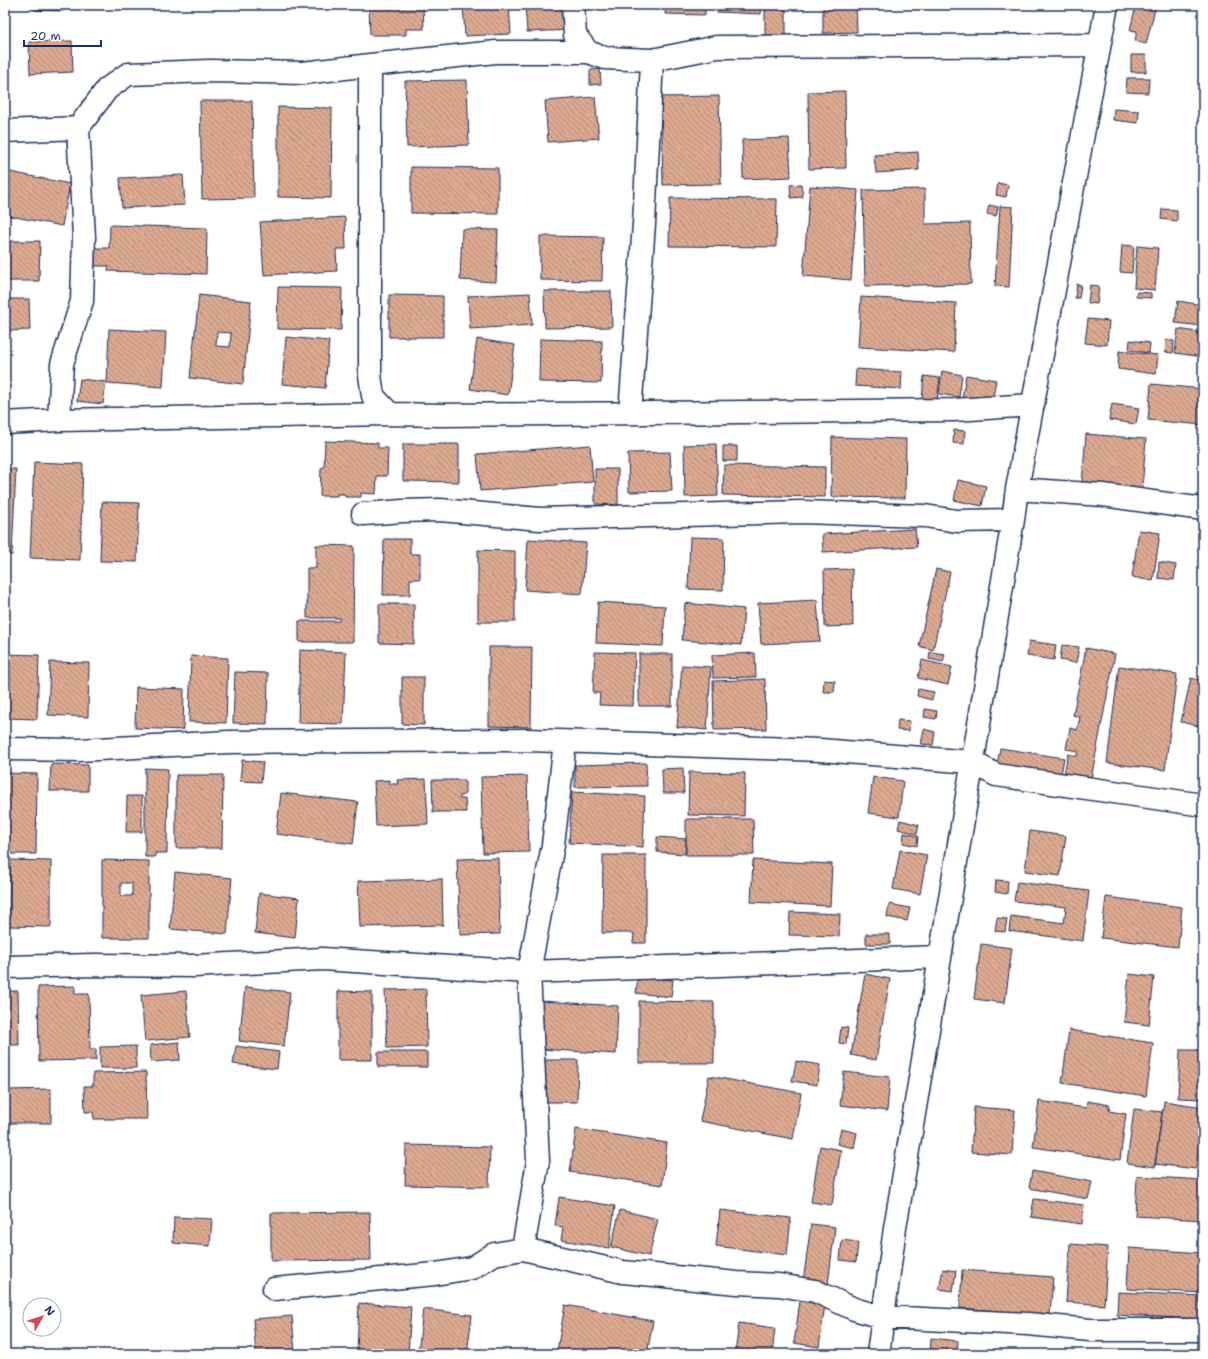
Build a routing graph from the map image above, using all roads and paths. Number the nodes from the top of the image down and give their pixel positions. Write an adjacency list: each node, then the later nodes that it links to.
1 (573, 5): 4 (street)
2 (1107, 5): 3 (street)
3 (1099, 45): 5 (street); 9 (street)
4 (588, 52): 5 (street); 6 (street)
5 (652, 60): 11 (street)
6 (370, 65): 7 (street); 10 (street)
7 (78, 128): 8 (street); 12 (street)
8 (5, 131)
9 (1033, 405): 11 (street); 14 (street)
10 (390, 414): 11 (street); 12 (street)
11 (630, 414)
12 (59, 420): 13 (street)
13 (5, 423)
14 (1017, 489): 15 (street); 17 (street)
15 (1203, 509)
16 (363, 514): 17 (street)
17 (1013, 520): 20 (street)
18 (565, 742): 19 (street); 20 (street); 24 (street)
19 (5, 749)
20 (972, 762): 21 (street); 22 (street)
21 (1203, 804)
22 (939, 957): 24 (street); 27 (street)
23 (5, 967): 24 (street)
24 (529, 972): 25 (street)
25 (523, 1249): 26 (street); 27 (street)
26 (274, 1289)
27 (882, 1317): 28 (street); 29 (street)
28 (1203, 1330)
29 (878, 1354)

